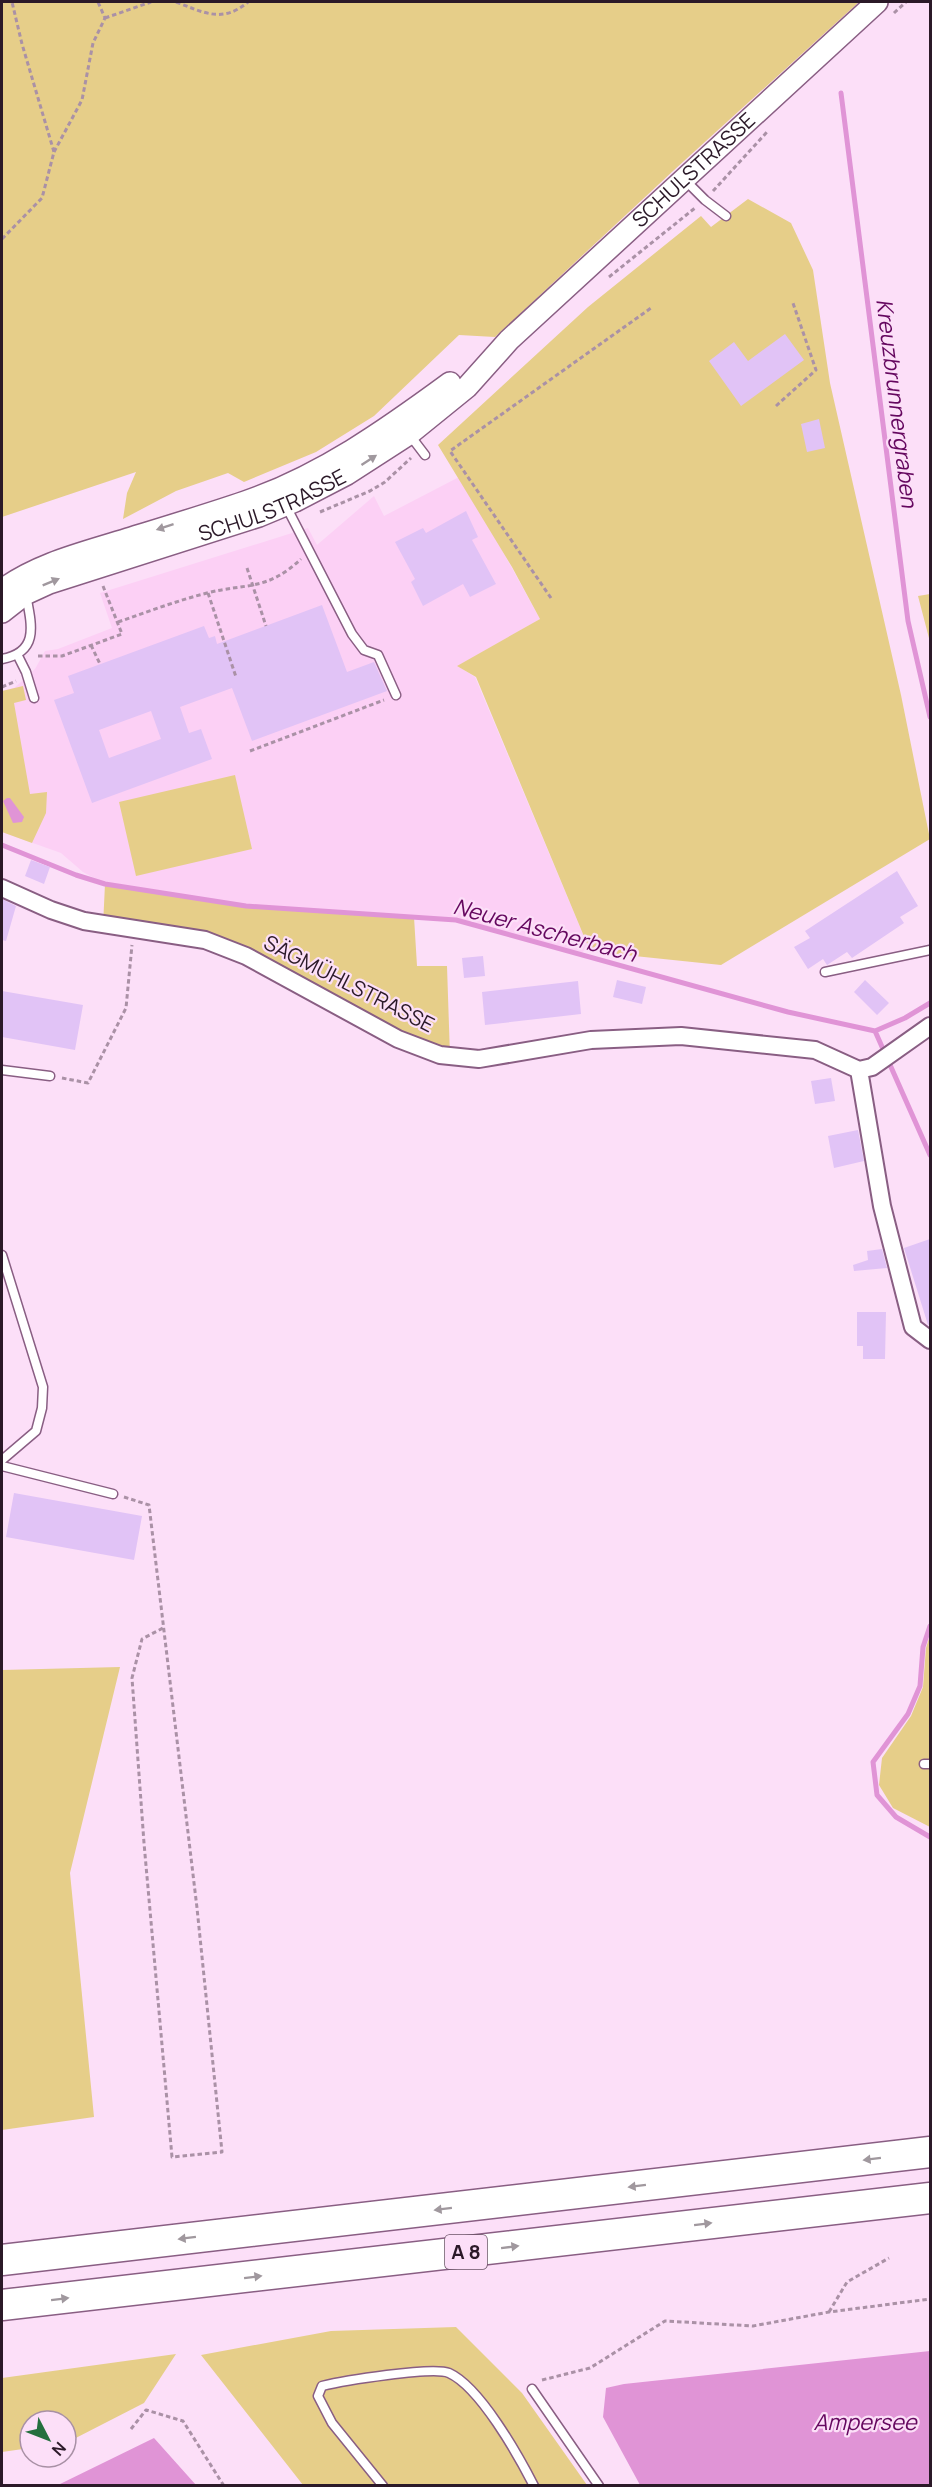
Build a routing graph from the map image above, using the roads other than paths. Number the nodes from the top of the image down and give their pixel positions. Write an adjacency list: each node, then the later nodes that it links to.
1 (877, 2): 2 (street, SCHULSTRASSE)
2 (684, 179): 3 (lane); 4 (street, SCHULSTRASSE)
3 (726, 216)
4 (400, 429): 5 (lane); 6 (street, SCHULSTRASSE, one-way to 4); 7 (street, SCHULSTRASSE, one-way to 7)
5 (425, 455)
6 (285, 505): 7 (street, SCHULSTRASSE, one-way to 6); 11 (lane)
7 (11, 590): 8 (street, SCHULSTRASSE); 9 (lane)
8 (2, 612)
9 (18, 656): 10 (lane); 12 (lane)
10 (2, 659)
11 (396, 695)
12 (34, 698)
13 (2, 888): 17 (street, SÄGMÜHLSTRASSE)
14 (930, 950): 15 (lane)
15 (825, 972)
16 (930, 1026): 17 (street)
17 (866, 1069): 21 (street)
18 (2, 1070): 19 (lane)
19 (50, 1076)
20 (2, 1255): 22 (lane)
21 (930, 1340)
22 (2, 1460)
23 (2, 1466): 24 (lane)
24 (113, 1494)
25 (930, 2152): 27 (highway, A 8, one-way to 27)
26 (930, 2198): 28 (highway, A 8, one-way to 26)
27 (2, 2260)
28 (2, 2305)
29 (532, 2389): 32 (lane)
30 (383, 2486): 31 (lane)
31 (534, 2486)
32 (599, 2486)

